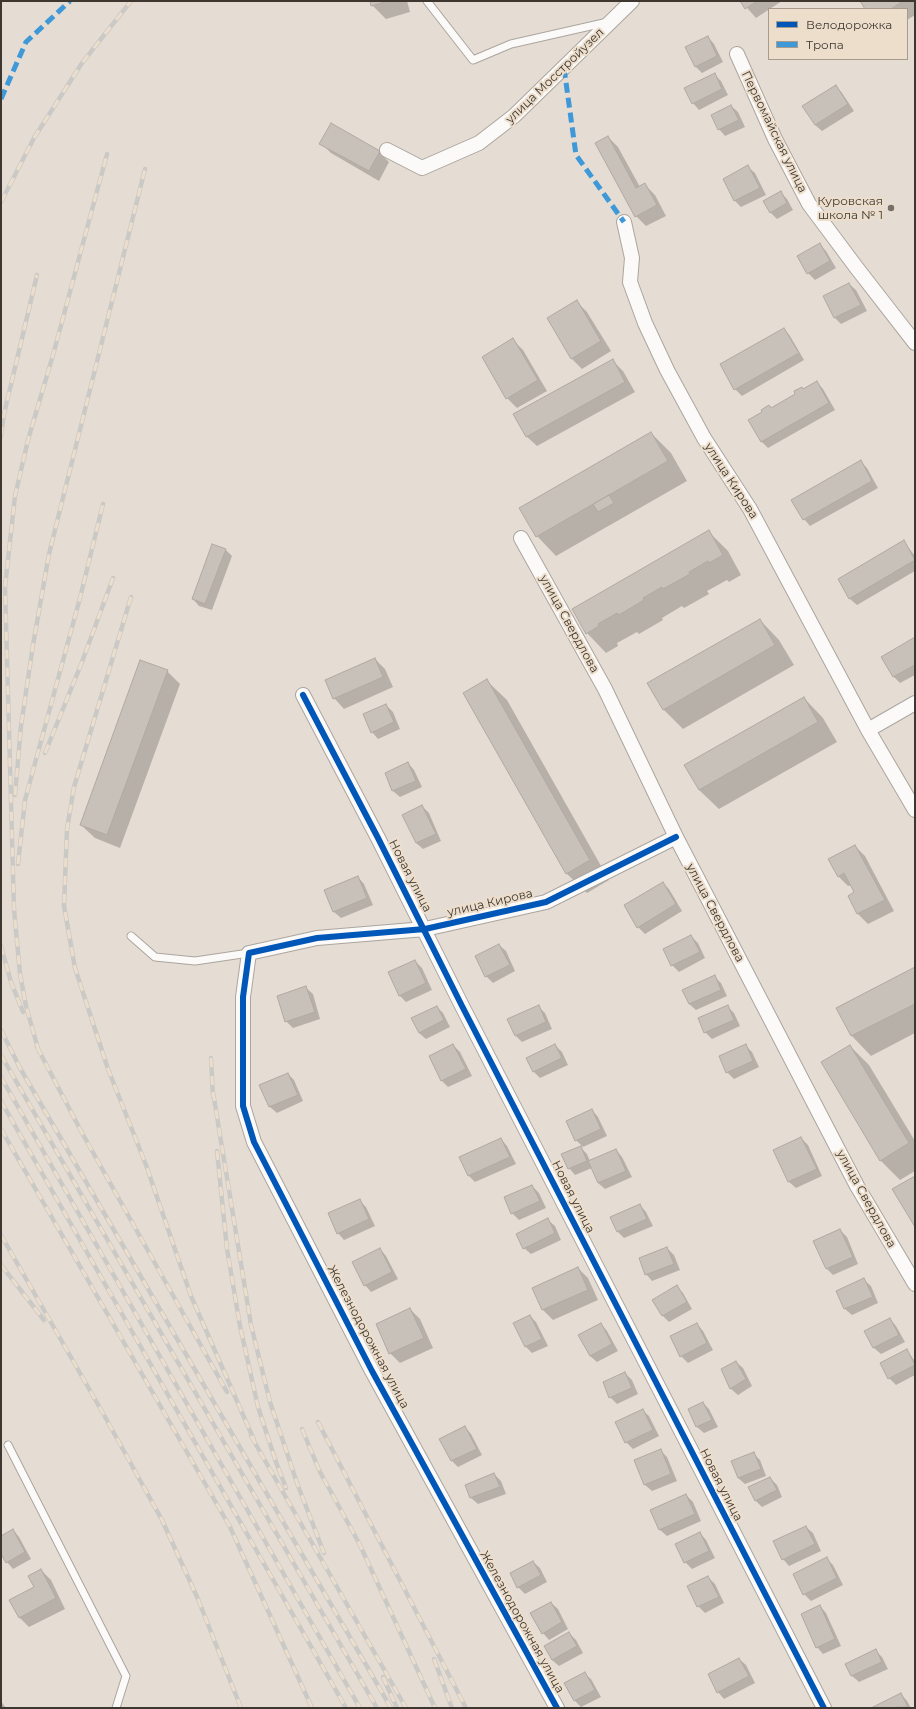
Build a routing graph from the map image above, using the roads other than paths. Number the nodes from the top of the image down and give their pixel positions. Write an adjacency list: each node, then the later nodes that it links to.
1 (427, 1): 3 (lane)
2 (632, 1): 3 (street, улица Мосстройузел)
3 (612, 21): 5 (street, улица Мосстройузел)
4 (737, 54): 7 (street, Первомайская улица)
5 (387, 150)
6 (624, 222): 11 (street, улица Кирова)
7 (915, 343)
8 (521, 538): 13 (street, улица Свердлова)
9 (302, 695): 14 (street, Новая улица)
10 (915, 703): 11 (street)
11 (868, 730): 12 (street, улица Кирова)
12 (915, 810)
13 (676, 837): 14 (street, улица Кирова); 17 (street, улица Свердлова)
14 (425, 929): 16 (street, улица Кирова); 21 (street, Новая улица)
15 (131, 936): 16 (lane)
16 (249, 953): 20 (street, Железнодорожная улица)
17 (915, 1284)
18 (8, 1445): 19 (lane)
19 (116, 1708)
20 (557, 1708)
21 (824, 1708)

